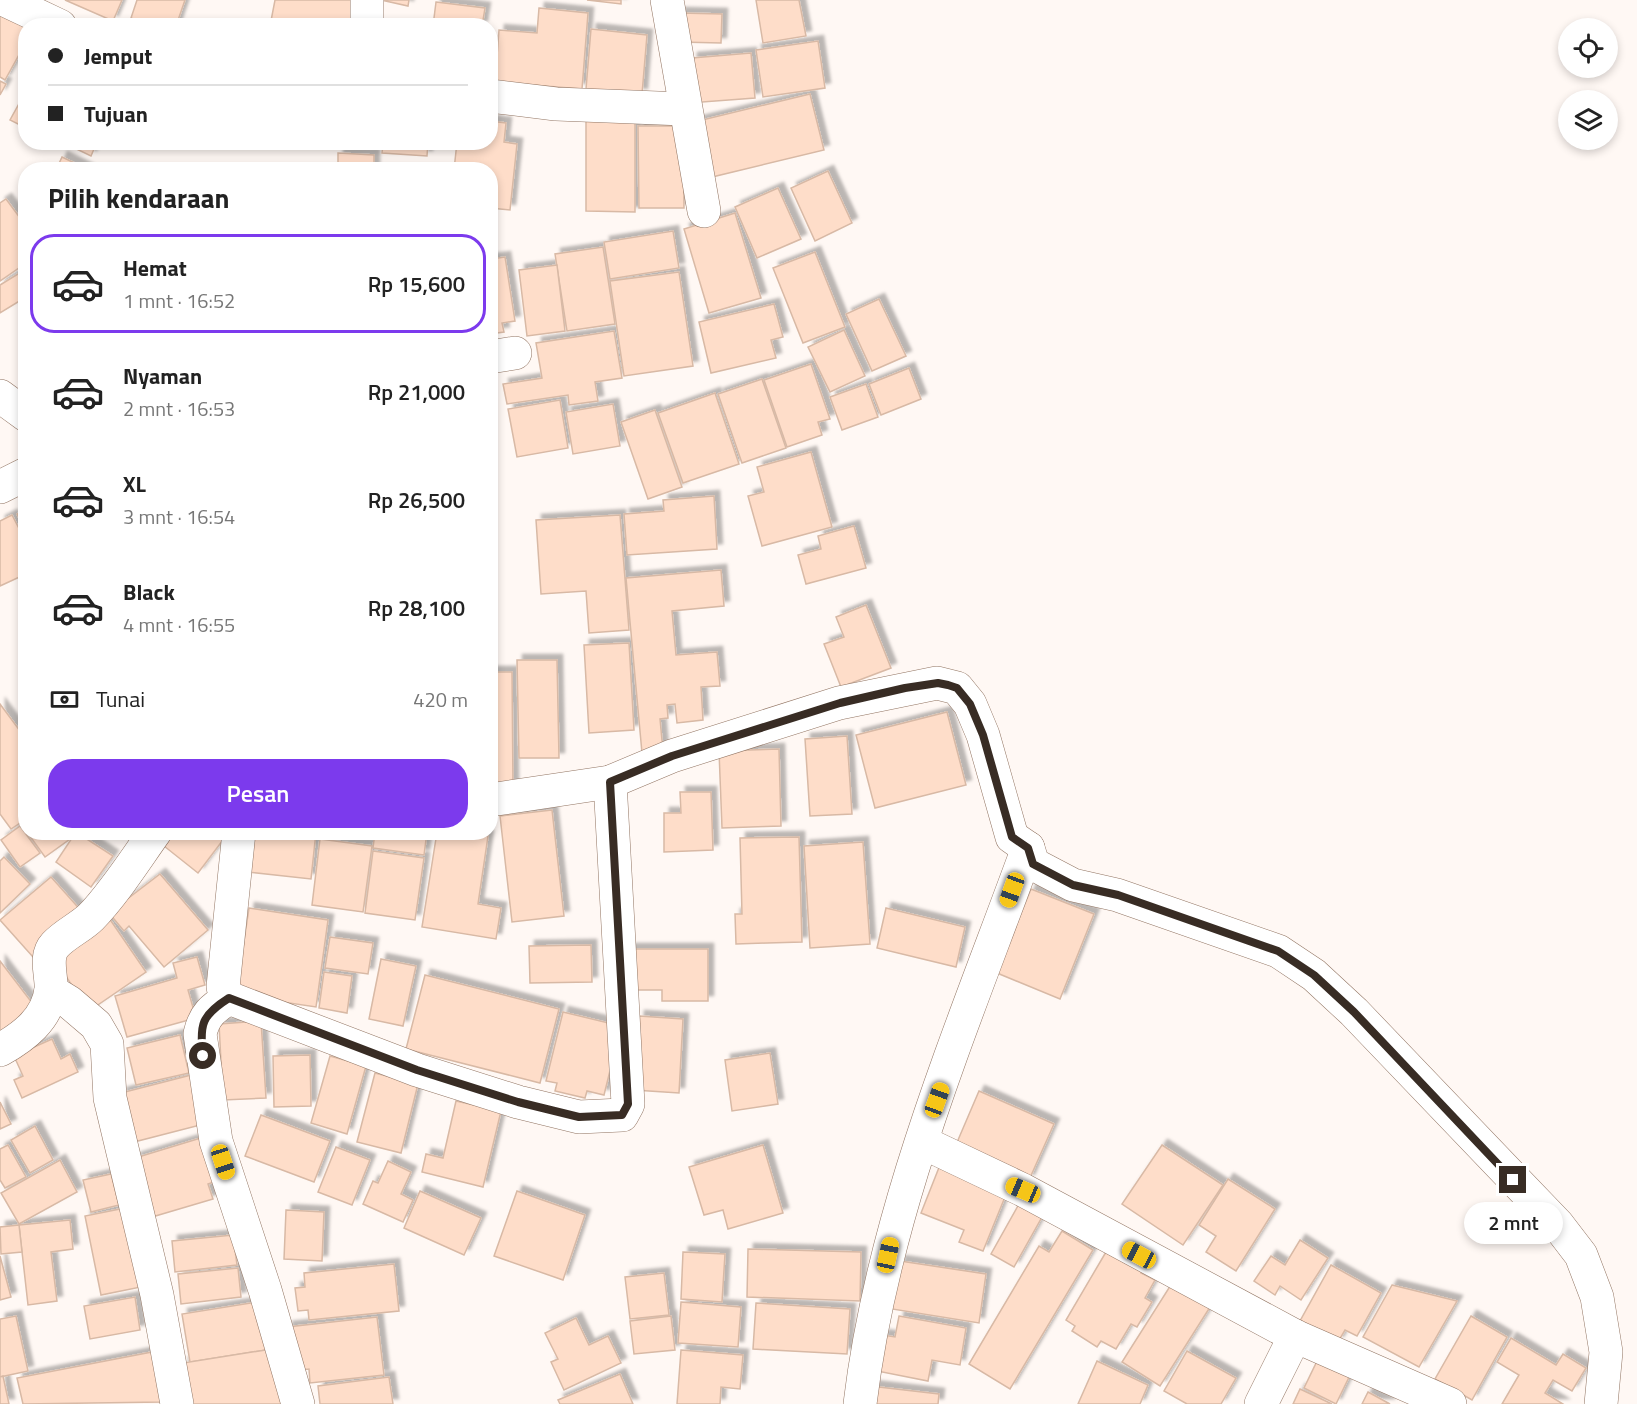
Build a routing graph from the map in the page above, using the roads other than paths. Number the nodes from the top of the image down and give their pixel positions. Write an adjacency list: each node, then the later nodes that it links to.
1 (5, 0): 4 (street)
2 (367, 0): 5 (street)
3 (667, 0): 7 (street)
4 (43, 18)
5 (367, 18)
6 (498, 97): 7 (street)
7 (684, 108): 8 (street)
8 (704, 212)
9 (0, 396): 10 (street)
10 (18, 409)
11 (18, 478): 12 (street)
12 (0, 486)
13 (610, 782): 14 (street); 17 (street); 19 (street)
14 (498, 799)
15 (149, 840): 18 (street)
16 (238, 840): 19 (street)
17 (1028, 848): 21 (street); 28 (street)
18 (51, 991): 20 (street); 23 (street)
19 (229, 998): 24 (street)
20 (0, 1050)
21 (922, 1142): 22 (street); 25 (street)
22 (1294, 1336): 26 (street); 27 (street)
23 (177, 1404)
24 (298, 1404)
25 (860, 1404)
26 (1261, 1404)
27 (1450, 1404)
28 (1601, 1404)

